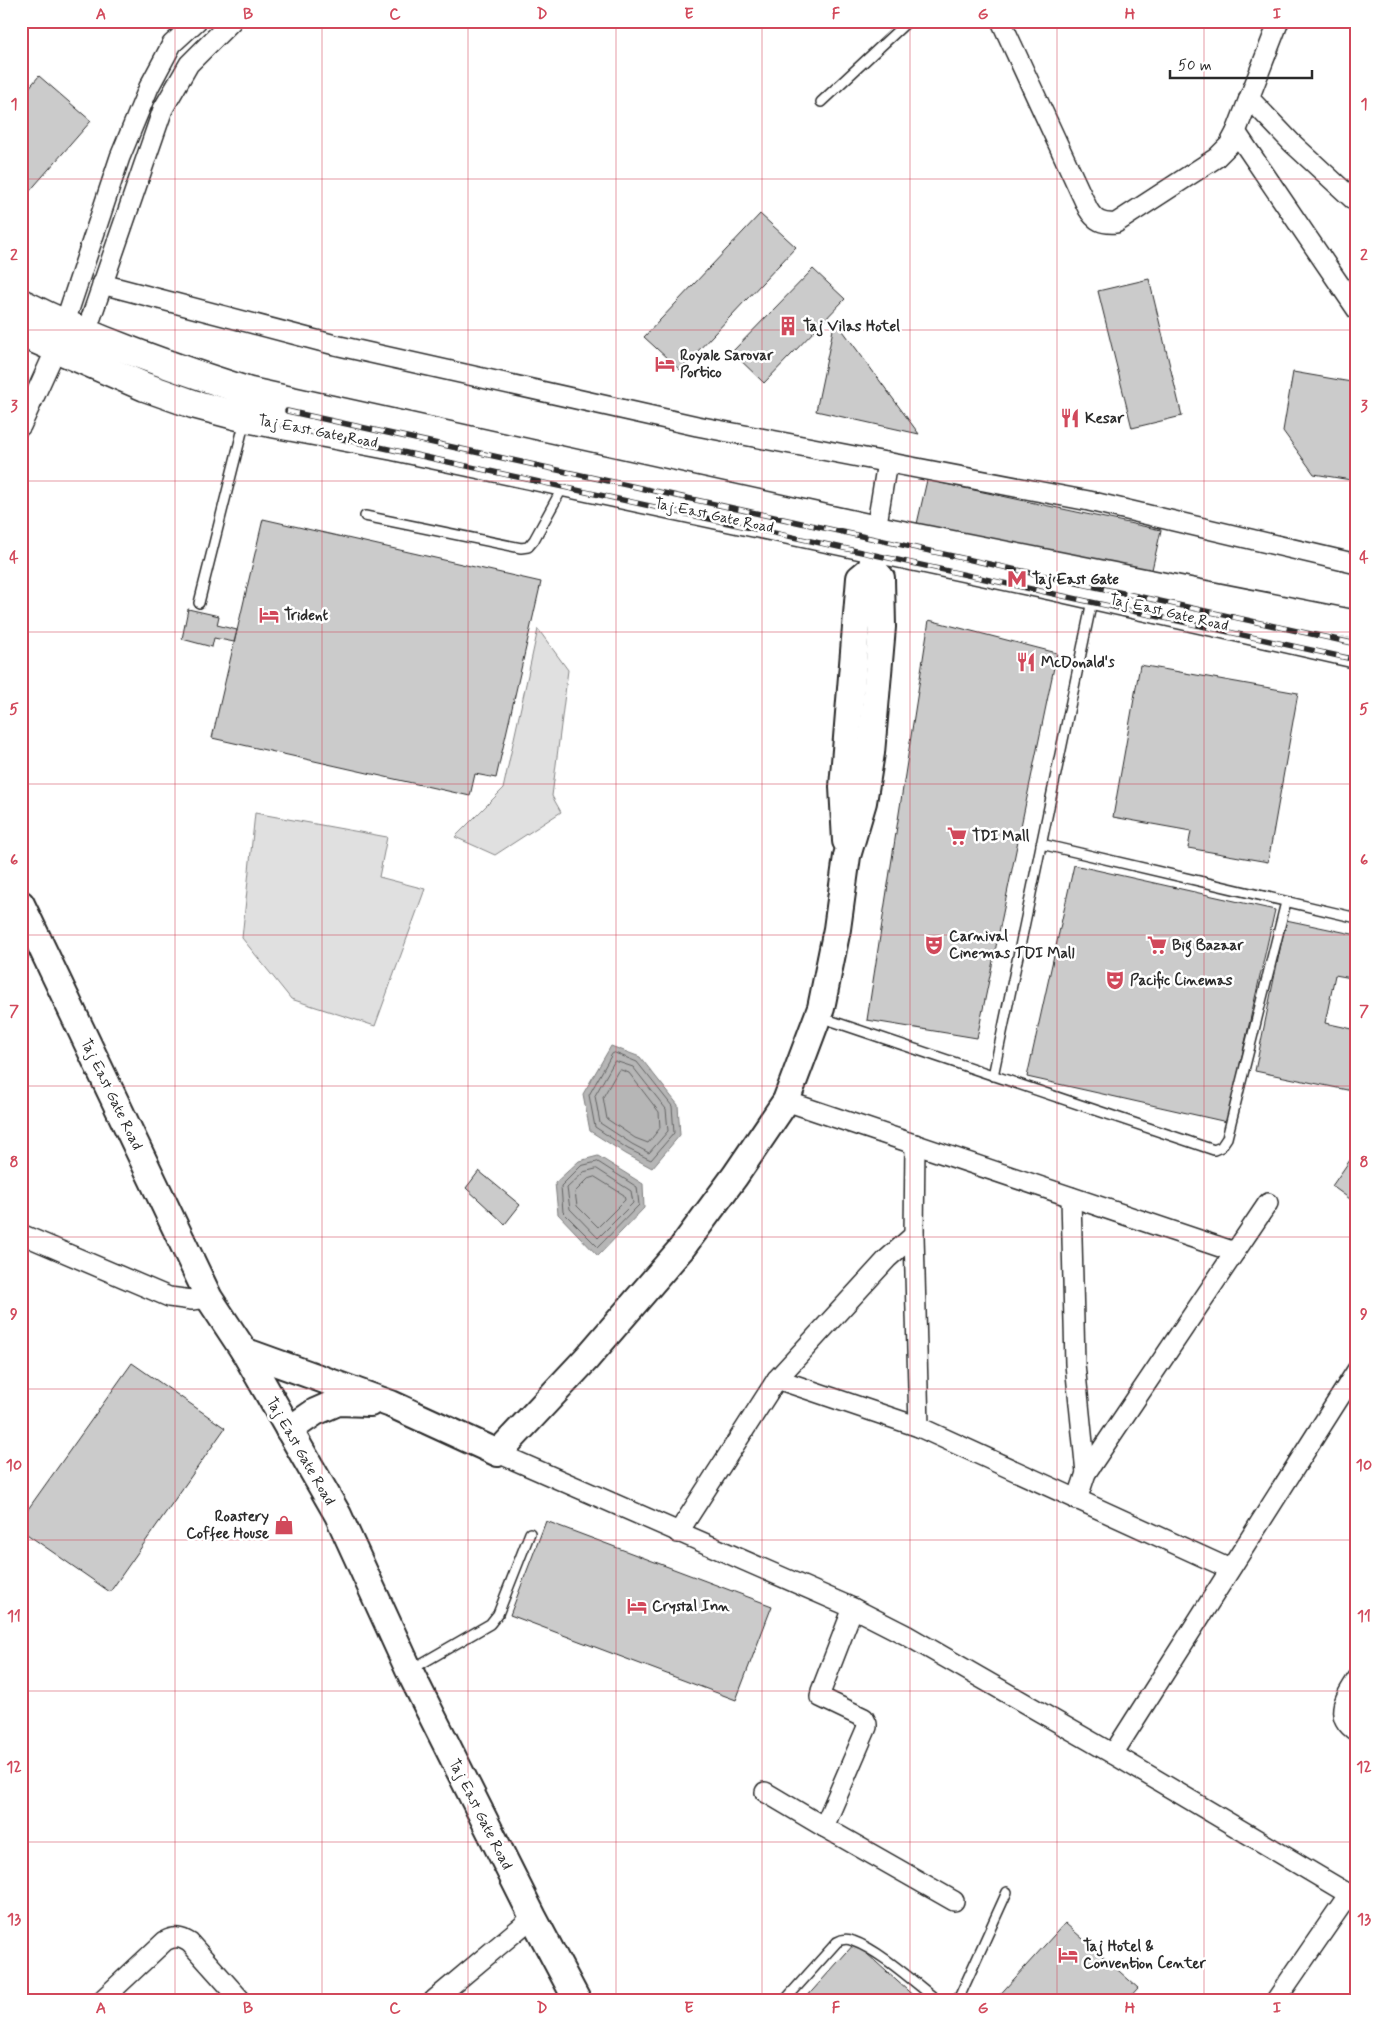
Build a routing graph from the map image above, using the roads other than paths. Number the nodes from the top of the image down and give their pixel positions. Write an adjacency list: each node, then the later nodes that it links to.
1 (196, 21): 14 (street)
2 (232, 21): 10 (street)
3 (908, 21): 7 (lane)
4 (1001, 21): 8 (street)
5 (1279, 21): 6 (street)
6 (1250, 98): 8 (street); 9 (street)
7 (821, 102)
8 (1236, 132): 12 (street)
9 (1357, 203)
10 (102, 284): 14 (street); 17 (street)
11 (21, 302): 14 (main road)
12 (1357, 310)
13 (21, 333): 14 (main road)
14 (71, 341): 15 (main road, Taj East Gate Road); 16 (street); 20 (main road)
15 (246, 418): 18 (main road, Taj East Gate Road); 23 (lane)
16 (21, 426)
17 (887, 462): 20 (street); 21 (street)
18 (566, 483): 19 (lane); 20 (main road, Taj East Gate Road)
19 (365, 516)
20 (874, 549): 22 (main road, Taj East Gate Road); 24 (main road); 30 (main road)
21 (1357, 564)
22 (1093, 595): 25 (main road, Taj East Gate Road); 26 (lane)
23 (199, 603)
24 (1357, 625)
25 (1357, 654)
26 (1041, 844): 27 (lane); 31 (lane)
27 (1286, 902): 29 (lane); 31 (lane)
28 (21, 904): 39 (main road, Taj East Gate Road)
29 (1357, 918)
30 (818, 1016): 31 (lane); 32 (main road)
31 (993, 1076)
32 (786, 1101): 33 (street); 46 (main road)
33 (915, 1144): 34 (street); 37 (street)
34 (1072, 1197): 38 (street); 47 (street)
35 (1268, 1202): 38 (street)
36 (21, 1234): 39 (street)
37 (914, 1234): 42 (street); 44 (street)
38 (1235, 1252): 47 (street)
39 (209, 1298): 40 (main road, Taj East Gate Road)
40 (244, 1352): 43 (main road); 45 (main road, Taj East Gate Road)
41 (1357, 1370): 51 (street)
42 (777, 1379): 44 (street); 50 (street)
43 (391, 1404): 45 (main road); 46 (main road)
44 (918, 1427): 48 (street)
45 (289, 1430): 53 (main road, Taj East Gate Road)
46 (498, 1454): 50 (street)
47 (1086, 1474): 48 (street)
48 (1077, 1500): 51 (street)
49 (530, 1533): 53 (lane)
50 (678, 1533): 52 (street)
51 (1230, 1570): 56 (street)
52 (854, 1608): 56 (street); 58 (street)
53 (409, 1670): 62 (main road, Taj East Gate Road)
54 (1357, 1679): 55 (street)
55 (1357, 1732)
56 (1113, 1754): 60 (street)
57 (765, 1792): 58 (street)
58 (824, 1827): 61 (street)
59 (1007, 1892): 69 (lane)
60 (1353, 1897): 70 (street)
61 (954, 1901)
62 (533, 1917): 65 (street); 66 (main road, Taj East Gate Road)
63 (102, 2000): 64 (street)
64 (241, 2000)
65 (434, 2000)
66 (577, 2000)
67 (785, 2000): 68 (lane)
68 (937, 2000)
69 (958, 2000)
70 (1276, 2000)

